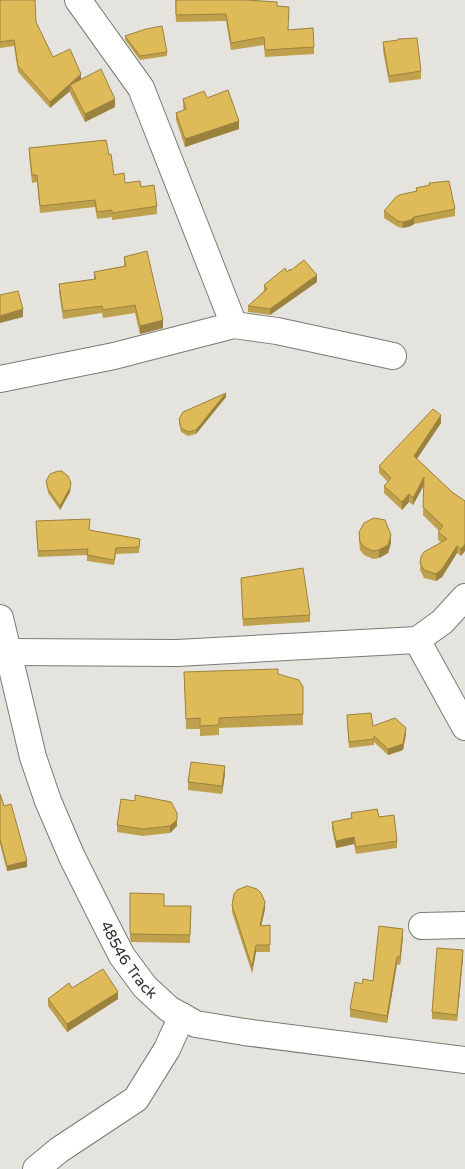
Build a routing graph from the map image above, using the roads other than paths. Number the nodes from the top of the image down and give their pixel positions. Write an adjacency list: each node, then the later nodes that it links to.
1 (78, 0): 2 (street)
2 (234, 325): 3 (street); 4 (street)
3 (393, 356)
4 (0, 379)
5 (465, 597): 7 (street)
6 (3, 634): 7 (street); 11 (street, 48546 Track)
7 (418, 640): 8 (street)
8 (465, 726)
9 (465, 925): 10 (street)
10 (422, 926)
11 (182, 1016): 12 (street, 48546 Track); 13 (street)
12 (465, 1060)
13 (36, 1169)

